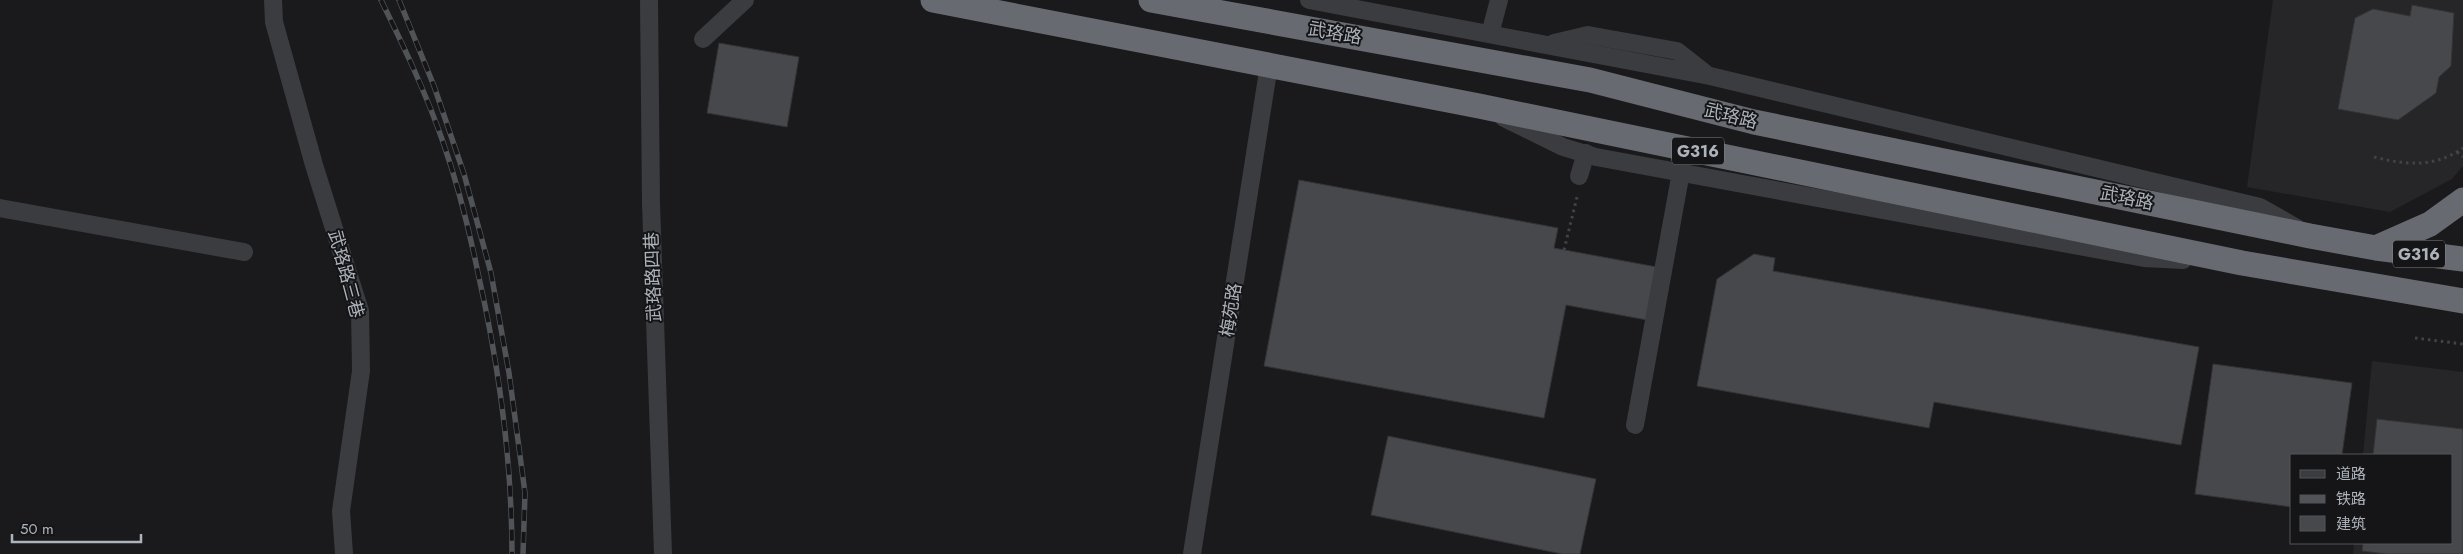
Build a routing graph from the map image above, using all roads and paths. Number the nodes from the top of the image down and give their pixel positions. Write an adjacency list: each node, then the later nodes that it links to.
1 (272, 0): 31 (street, 武珞路三巷)
2 (649, 0): 32 (street, 武珞路四巷)
3 (745, 0): 9 (street)
4 (933, 0): 10 (highway, G316)
5 (1151, 0): 21 (highway, 武珞路 / G316)
6 (1310, 0): 8 (street, 武珞路)
7 (1498, 0): 8 (street)
8 (1490, 34): 21 (street, 武珞路)
9 (703, 39)
10 (1269, 65): 11 (highway, G316); 33 (street, 梅苑路)
11 (1479, 106): 14 (street); 26 (highway, G316)
12 (2463, 148): 13 (path)
13 (2458, 152): 15 (path); 16 (path)
14 (1586, 153): 17 (street); 18 (street)
15 (2374, 157)
16 (2463, 157)
17 (1681, 172): 26 (street); 30 (street)
18 (1580, 180): 23 (path)
19 (2463, 200): 22 (highway)
20 (0, 208): 24 (street)
21 (2310, 236): 22 (highway, 武珞路 / G316)
22 (2376, 248): 25 (highway, 武珞路 / G316)
23 (1564, 250)
24 (244, 252)
25 (2463, 259)
26 (2242, 263): 27 (highway, G316)
27 (2463, 301)
28 (2415, 338): 29 (path)
29 (2463, 344)
30 (1635, 425)
31 (344, 554)
32 (663, 554)
33 (1192, 554)

